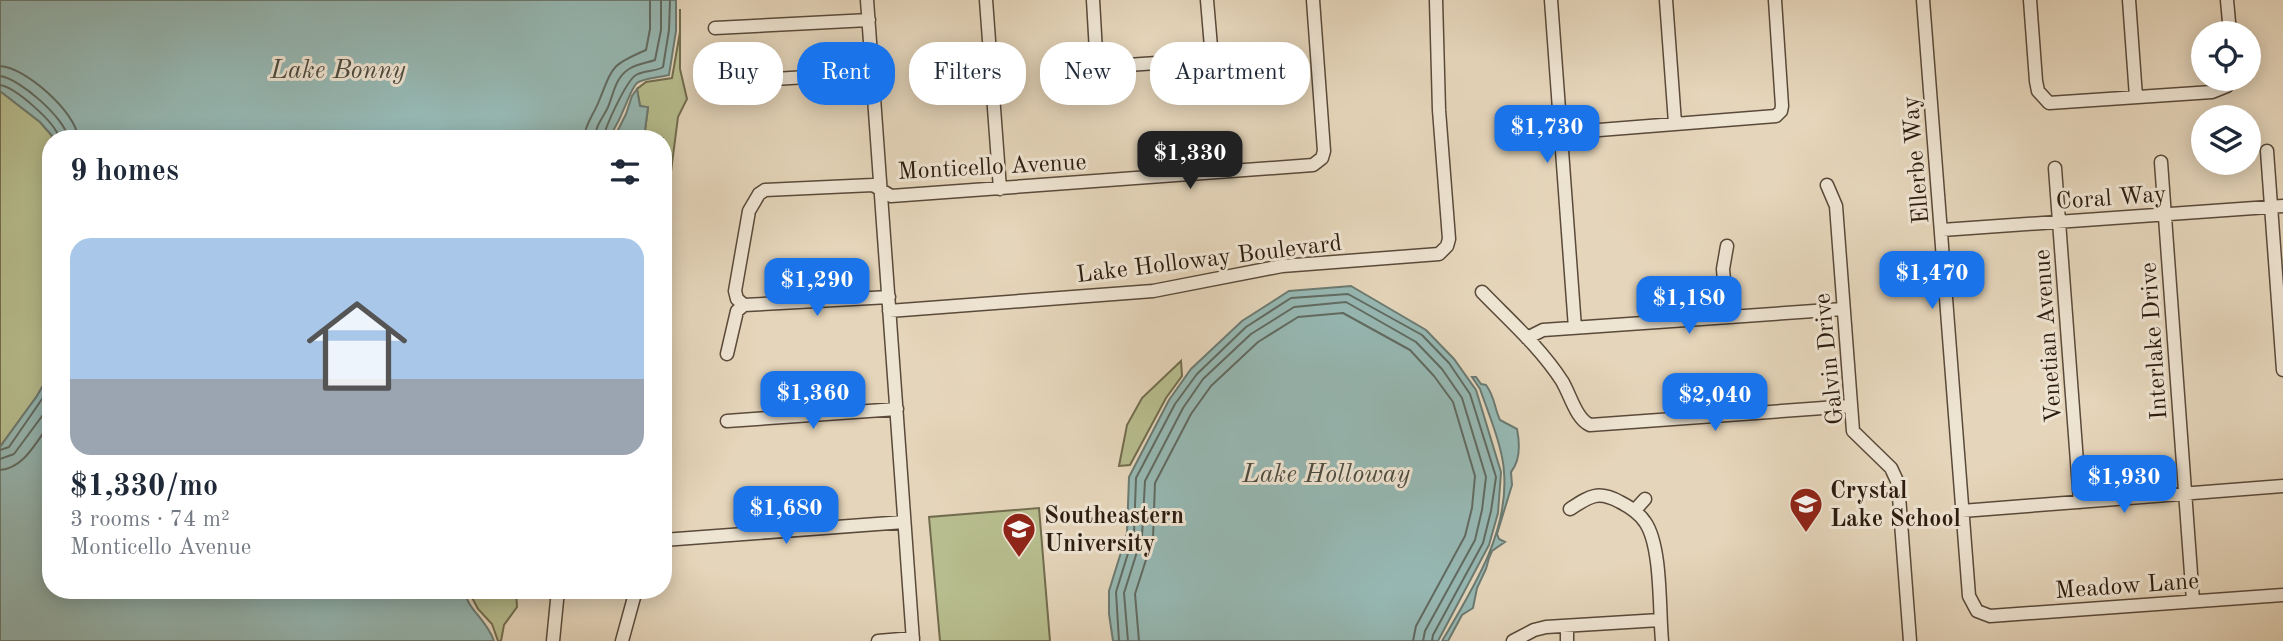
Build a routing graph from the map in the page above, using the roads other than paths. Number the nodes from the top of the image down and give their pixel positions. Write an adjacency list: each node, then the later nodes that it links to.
1 (867, 0): 14 (street)
2 (986, 0): 27 (street)
3 (1093, 0): 4 (street)
4 (1207, 0)
5 (1313, 0): 27 (street, Monticello Avenue)
6 (1436, 0): 38 (street, Lake Holloway Boulevard)
7 (1551, 0): 22 (street)
8 (1666, 0): 21 (street)
9 (1775, 0): 21 (street)
10 (1923, 0): 32 (street, Ellerbe Way)
11 (2030, 0): 19 (street)
12 (2129, 0): 19 (street)
13 (2227, 0): 15 (street)
14 (869, 20): 16 (street); 17 (street)
15 (2229, 21)
16 (715, 28)
17 (870, 42)
18 (2214, 91): 19 (street)
19 (2136, 97)
20 (874, 105): 28 (street)
21 (1675, 123): 22 (street)
22 (1561, 133): 40 (street)
23 (2267, 151): 29 (street)
24 (2161, 162): 30 (street, Interlake Drive)
25 (2055, 168): 31 (street, Venetian Avenue)
26 (1827, 185): 37 (street, Galvin Drive)
27 (1000, 189): 28 (street, Monticello Avenue)
28 (881, 190): 35 (street); 36 (street, Monticello Avenue)
29 (2277, 206): 30 (street, Coral Way); 43 (street)
30 (2164, 215): 31 (street, Coral Way); 48 (street, Interlake Drive)
31 (2058, 222): 32 (street, Coral Way); 50 (street, Venetian Avenue)
32 (1942, 230): 53 (street, Ellerbe Way)
33 (1727, 246): 39 (street)
34 (1482, 292): 41 (street)
35 (888, 297): 36 (street); 38 (street)
36 (744, 305): 42 (street)
37 (1843, 309): 39 (street); 44 (street, Galvin Drive)
38 (889, 312): 45 (street)
39 (1727, 317): 40 (street)
40 (1575, 328): 41 (street)
41 (1527, 338): 44 (street)
42 (727, 354)
43 (2283, 370)
44 (1851, 406): 70 (street, Galvin Drive)
45 (897, 410): 46 (street); 54 (street)
46 (727, 421)
47 (2283, 486): 48 (street)
48 (2185, 494): 50 (street); 59 (street, Interlake Drive)
49 (1644, 499): 52 (street)
50 (2080, 502): 53 (street)
51 (1570, 509): 52 (street)
52 (1635, 510): 61 (street)
53 (1962, 510): 60 (street, Ellerbe Way)
54 (904, 522): 55 (street); 63 (street)
55 (672, 539)
56 (2283, 595): 59 (street, Meadow Lane)
57 (557, 599): 64 (street)
58 (634, 599): 65 (street)
59 (2193, 601): 60 (street, Meadow Lane)
60 (1976, 609)
61 (1660, 620): 62 (street); 69 (street)
62 (1567, 626): 67 (street); 68 (street)
63 (913, 640): 66 (street)
64 (553, 641)
65 (622, 641)
66 (878, 641)
67 (1513, 641)
68 (1567, 641)
69 (1662, 641)
70 (1910, 641)

